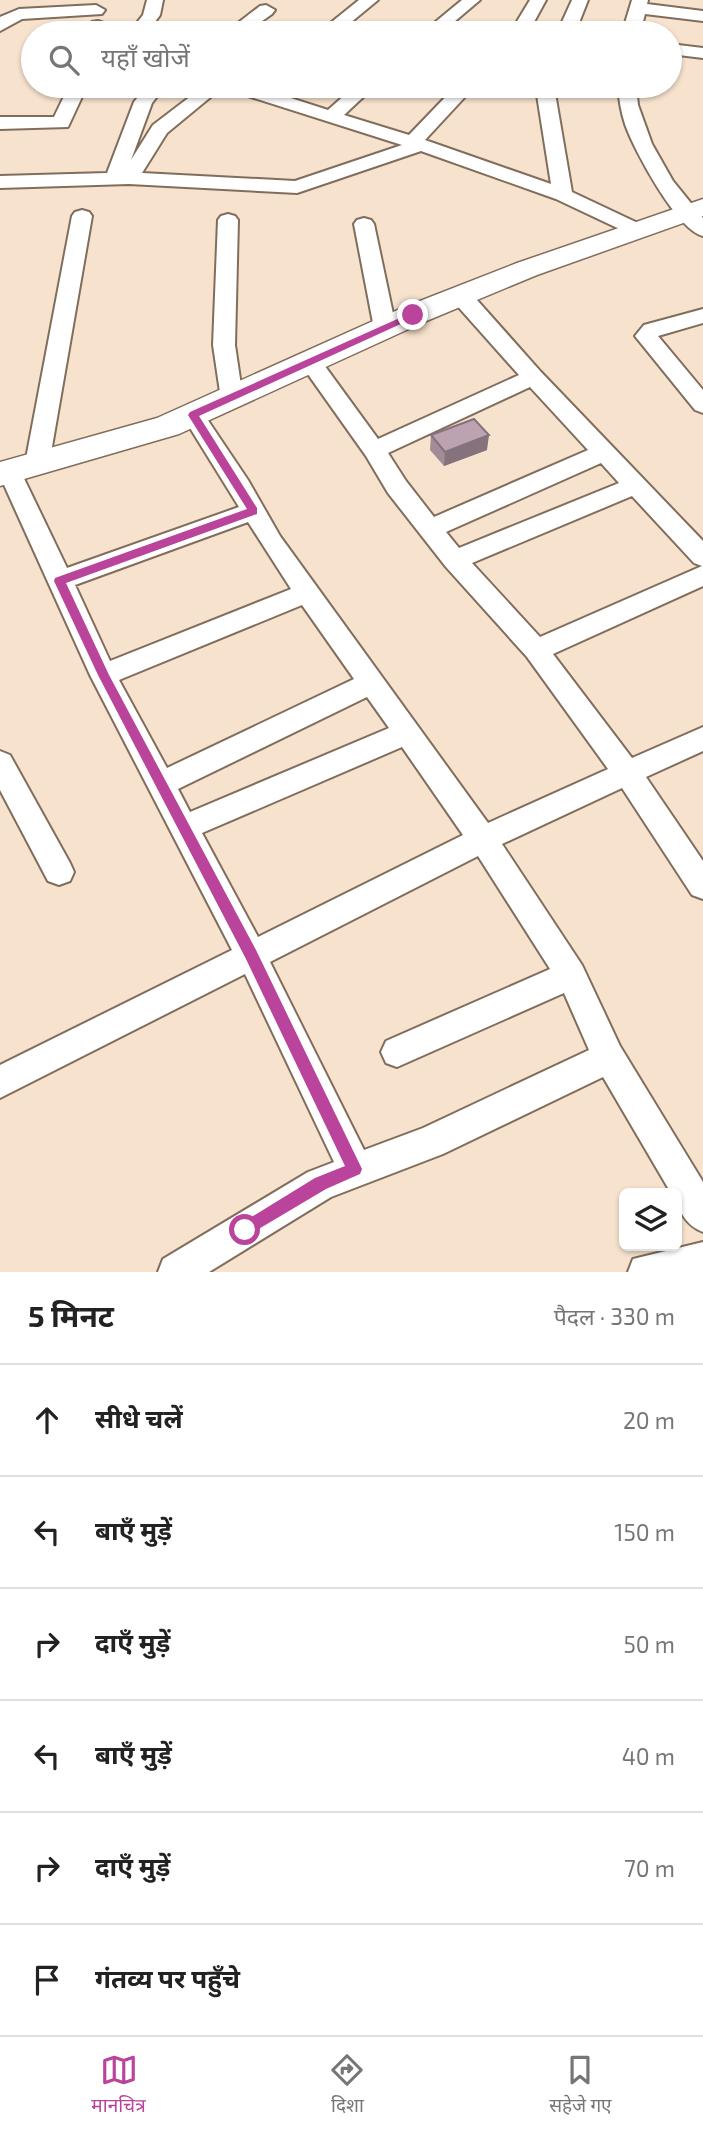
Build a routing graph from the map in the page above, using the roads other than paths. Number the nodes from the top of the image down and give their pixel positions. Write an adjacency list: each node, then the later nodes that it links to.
1 (155, 0): 11 (street)
2 (370, 0): 13 (street)
3 (471, 0): 14 (street)
4 (538, 0): 15 (street)
5 (580, 0): 16 (street)
6 (638, 4): 9 (street)
7 (56, 6): 10 (street); 17 (street)
8 (266, 10): 12 (street)
9 (703, 16)
10 (101, 20)
11 (147, 21)
12 (251, 21)
13 (343, 21)
14 (446, 21)
15 (526, 21)
16 (571, 21)
17 (0, 26)
18 (682, 50): 19 (street)
19 (703, 53)
20 (72, 98): 29 (street)
21 (148, 98): 31 (street)
22 (200, 98): 31 (street)
23 (280, 98): 28 (street)
24 (352, 98): 28 (street)
25 (457, 98): 30 (street)
26 (547, 98): 33 (street)
27 (629, 98): 35 (street)
28 (332, 116): 30 (street)
29 (0, 123)
30 (417, 144): 31 (street); 33 (street)
31 (122, 178): 32 (street)
32 (0, 182)
33 (563, 195): 38 (street)
34 (82, 216): 49 (street)
35 (697, 216): 38 (street)
36 (228, 220): 45 (street)
37 (365, 224): 41 (street)
38 (635, 229): 39 (street)
39 (461, 296): 41 (street); 43 (street)
40 (703, 316): 44 (street)
41 (385, 328): 42 (street)
42 (311, 363): 45 (street); 47 (street)
43 (533, 377): 47 (street); 48 (street)
44 (701, 398)
45 (232, 399): 46 (street)
46 (193, 415): 49 (street); 51 (street)
47 (374, 450): 52 (street)
48 (605, 452): 50 (street); 52 (street)
49 (16, 470): 56 (street)
50 (636, 485): 53 (street); 54 (street)
51 (254, 511): 56 (street); 57 (street)
52 (430, 529): 54 (street)
53 (703, 557)
54 (456, 560): 58 (street)
55 (703, 575): 58 (street)
56 (59, 581): 59 (street)
57 (309, 592): 59 (street); 60 (street)
58 (536, 650): 64 (street)
59 (103, 675): 65 (street)
60 (371, 683): 61 (street); 65 (street)
61 (406, 733): 66 (street); 67 (street)
62 (703, 738): 64 (street)
63 (0, 763): 68 (street)
64 (628, 774): 67 (street); 69 (street)
65 (161, 784): 66 (street)
66 (184, 828): 70 (street)
67 (483, 839): 70 (street); 71 (street)
68 (60, 873)
69 (703, 886)
70 (251, 954): 74 (street); 75 (street)
71 (570, 975): 72 (street); 73 (street)
72 (397, 1052)
73 (609, 1057): 75 (street); 76 (street)
74 (0, 1082)
75 (355, 1169): 78 (street)
76 (703, 1215)
77 (703, 1261): 79 (street)
78 (176, 1272)
79 (646, 1272)

